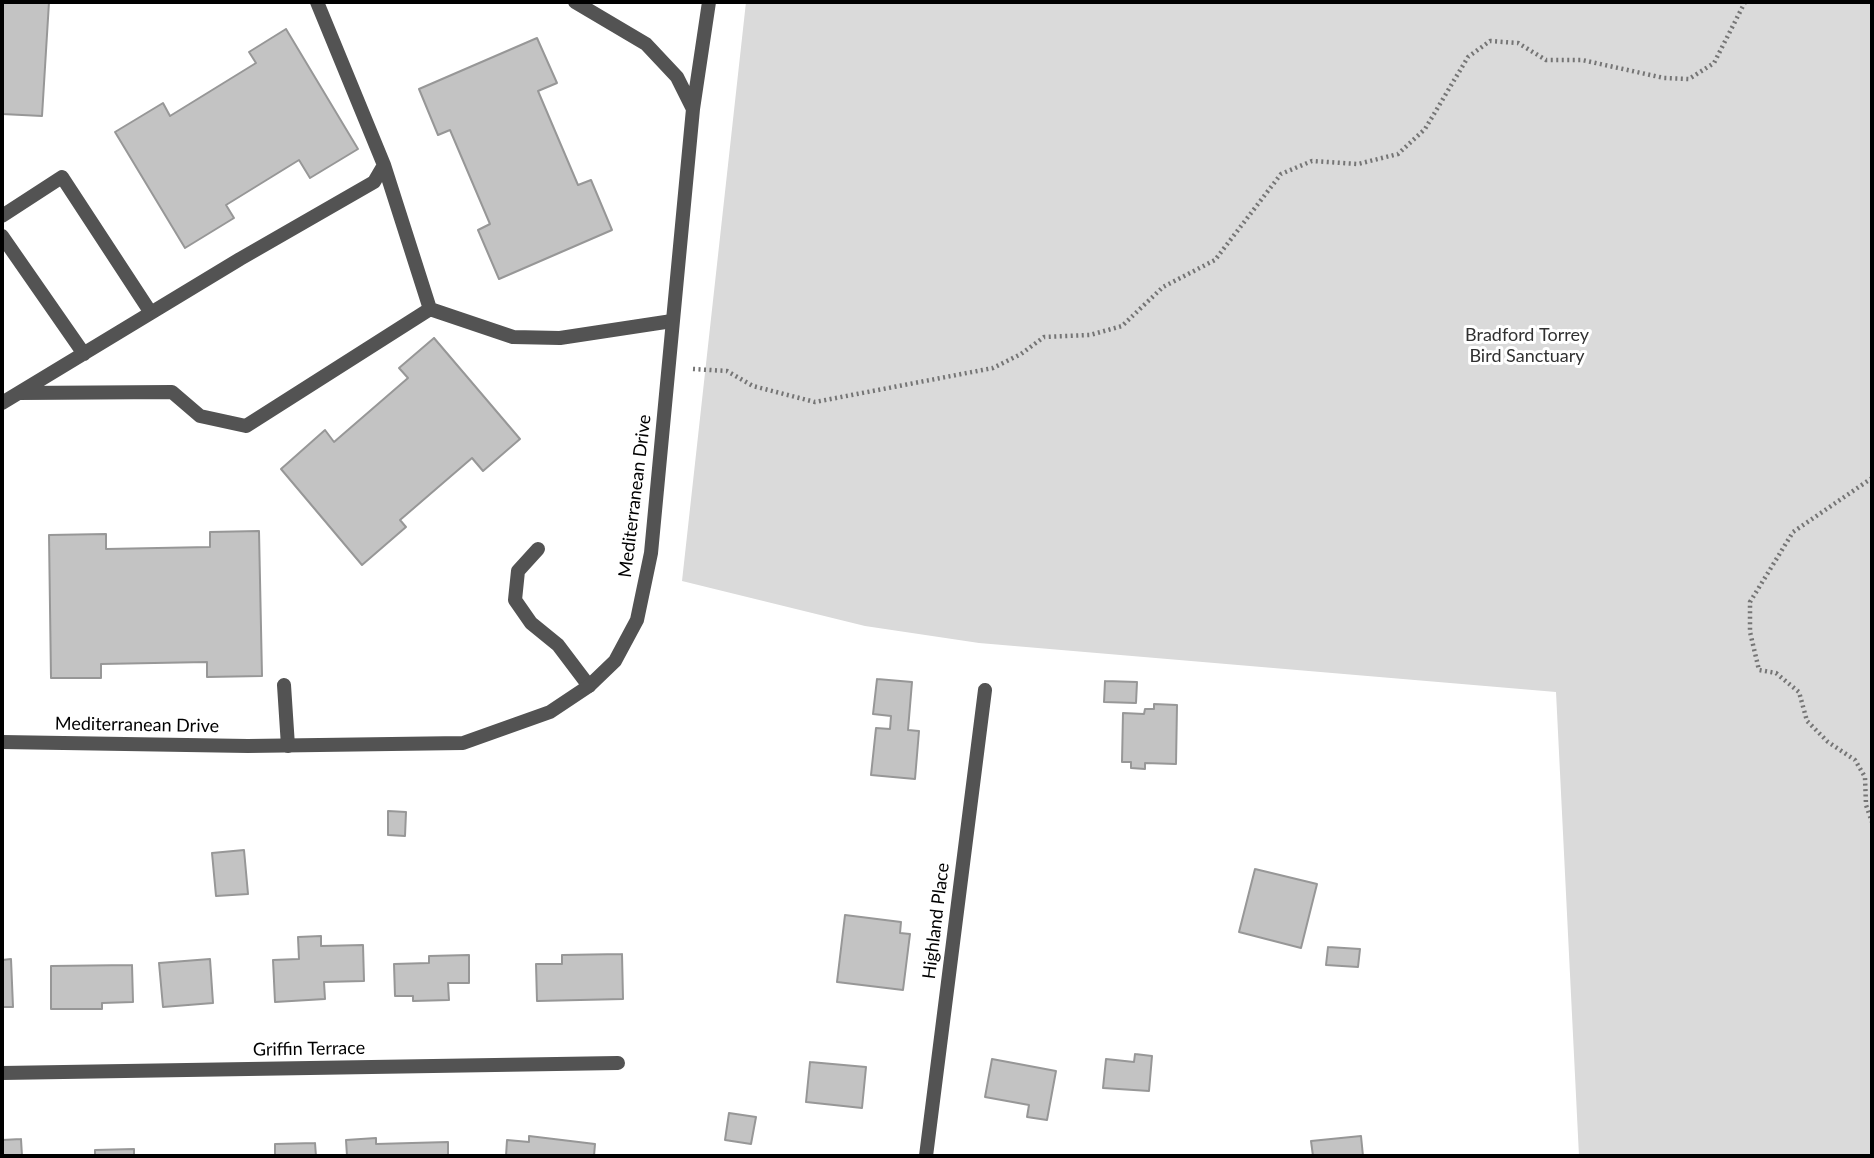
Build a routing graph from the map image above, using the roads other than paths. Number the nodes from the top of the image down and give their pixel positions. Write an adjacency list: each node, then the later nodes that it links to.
1 (317, 2): 5 (street)
2 (575, 2): 4 (street)
3 (709, 2): 4 (street, Mediterranean Drive)
4 (693, 109): 10 (street, Mediterranean Drive)
5 (384, 165): 8 (street); 9 (street)
6 (2, 216): 9 (street)
7 (2, 236): 11 (street)
8 (430, 309): 10 (street); 12 (street)
9 (151, 313): 11 (street)
10 (673, 321): 16 (street, Mediterranean Drive)
11 (84, 354): 12 (street)
12 (19, 393): 13 (street)
13 (2, 403)
14 (538, 549): 16 (street)
15 (284, 685): 19 (street)
16 (589, 686): 19 (street, Mediterranean Drive)
17 (985, 690): 22 (street, Highland Place)
18 (2, 742): 19 (street, Mediterranean Drive)
19 (288, 746)
20 (618, 1063): 21 (street, Griffin Terrace)
21 (2, 1073)
22 (926, 1156)

